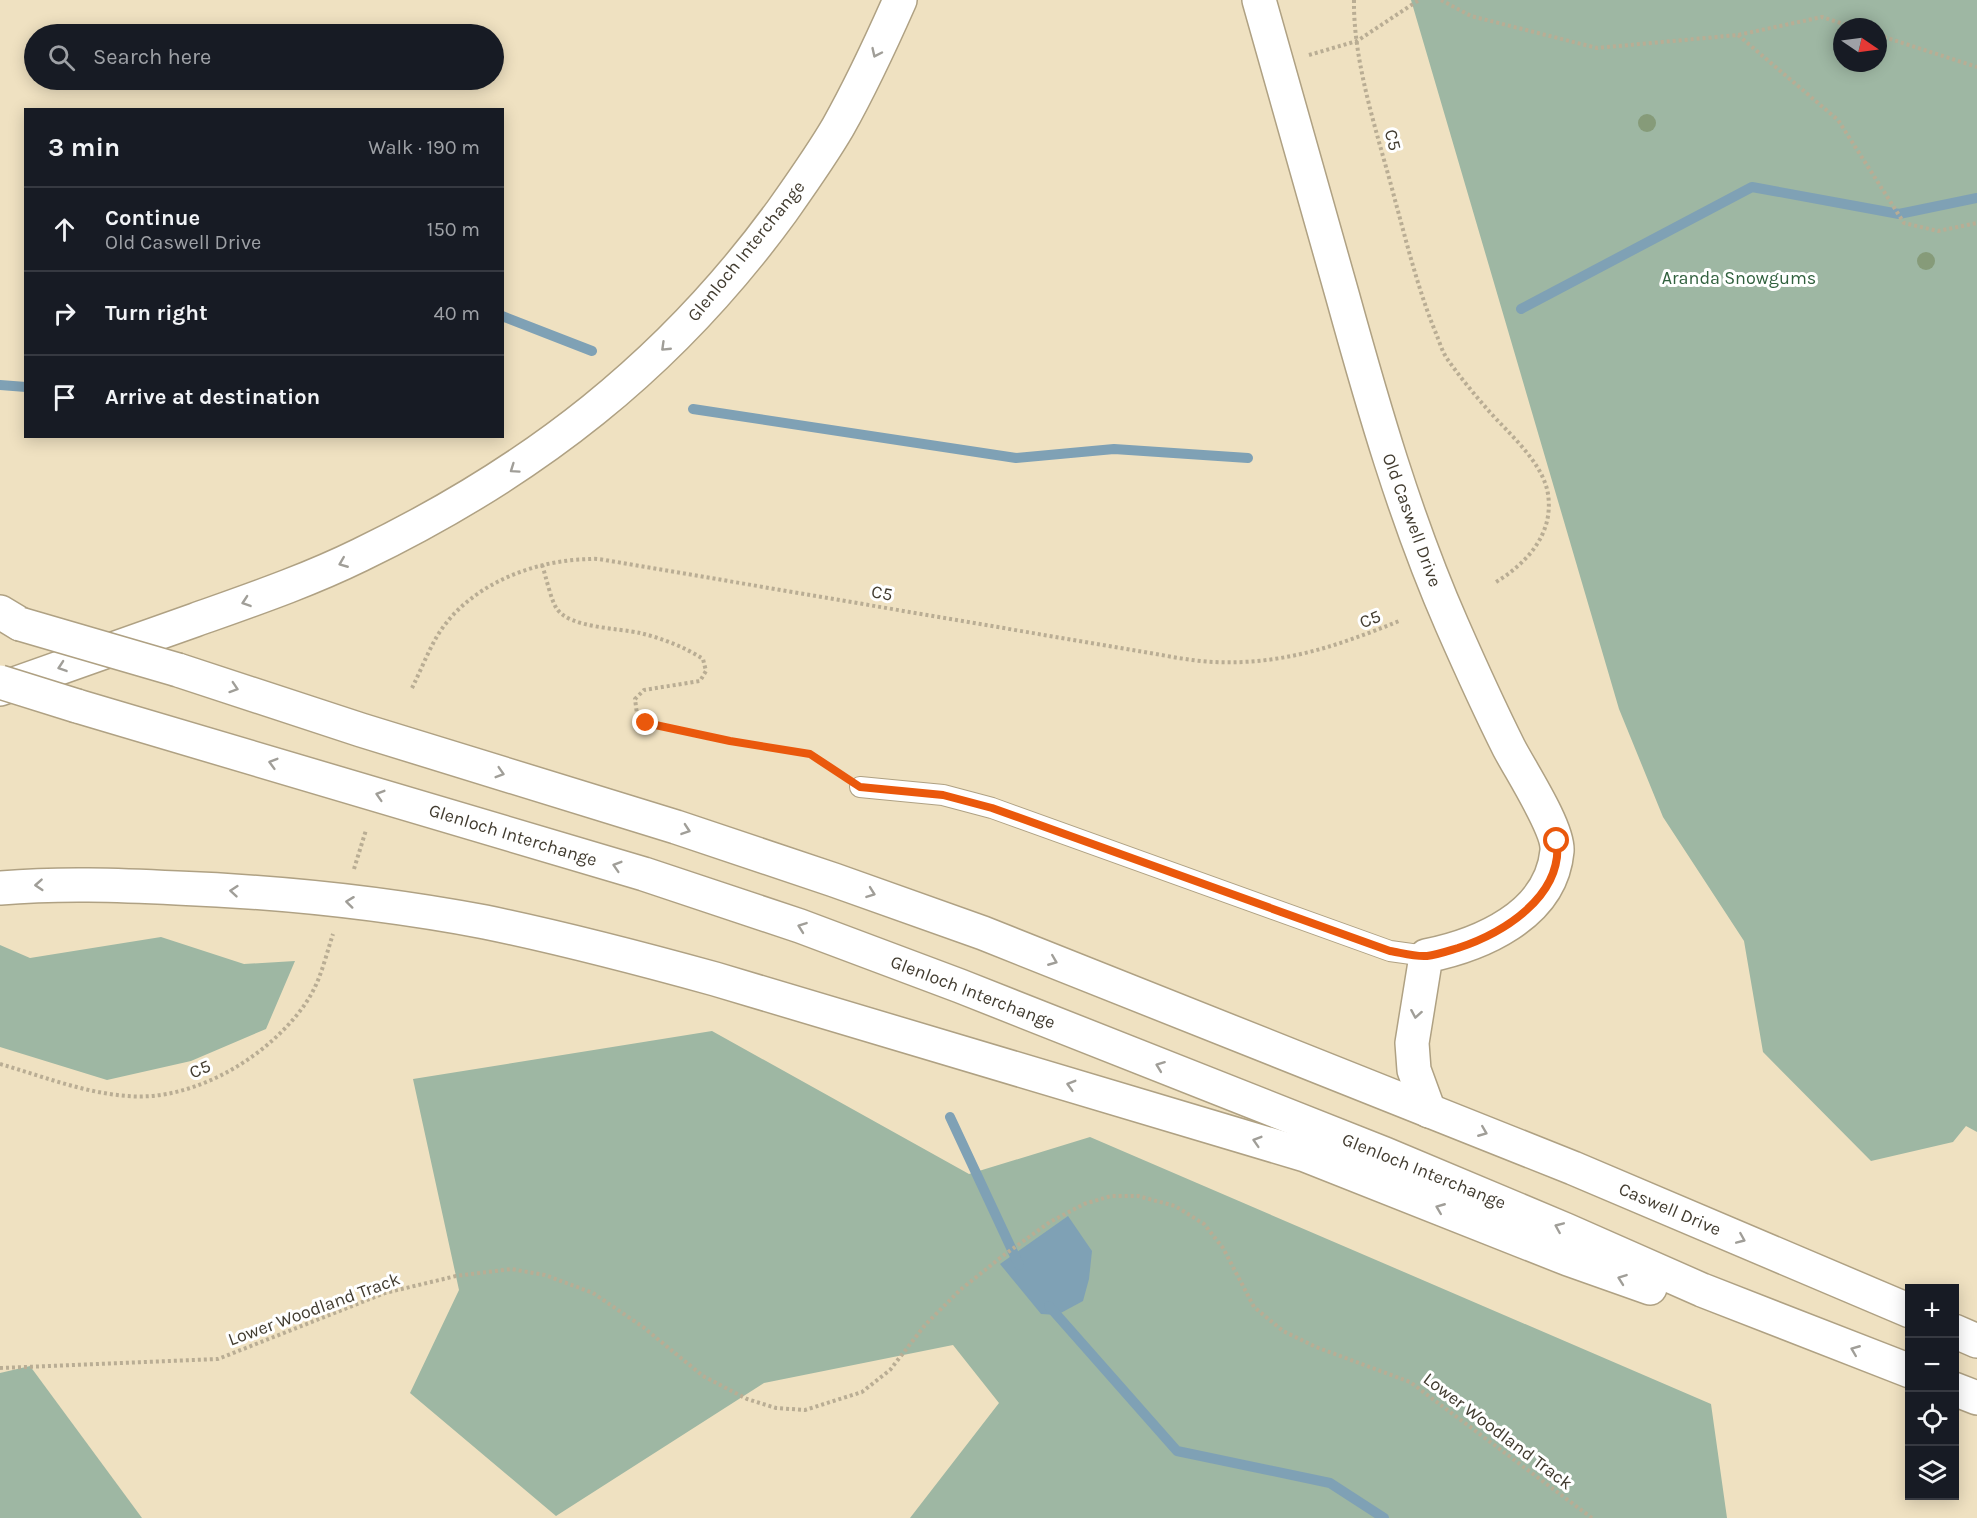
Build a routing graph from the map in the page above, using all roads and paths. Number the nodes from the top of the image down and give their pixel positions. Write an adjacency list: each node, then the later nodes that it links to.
1 (900, 0): 19 (main road, Glenloch Interchange, one-way to 19)
2 (1259, 0): 10 (main road, Old Caswell Drive)
3 (1354, 0): 9 (path, C5)
4 (1419, 0): 9 (path)
5 (1441, 0): 7 (path)
6 (1833, 21): 7 (path)
7 (1737, 35): 12 (path)
8 (1887, 38): 11 (path)
9 (1357, 41): 10 (path); 14 (path, C5)
10 (1277, 65): 25 (main road, Old Caswell Drive)
11 (1977, 67)
12 (1977, 223)
13 (542, 565): 16 (path, C5); 18 (path, C5); 20 (path)
14 (1496, 582)
15 (7, 618): 27 (main road, one-way to 27, bridge)
16 (1399, 621)
17 (0, 682): 29 (main road, Glenloch Interchange, one-way to 17, bridge)
18 (412, 688)
19 (0, 689)
20 (860, 787): 25 (lane, Old Caswell Drive)
21 (366, 830): 22 (path)
22 (351, 879)
23 (0, 888): 29 (main road, one-way to 23)
24 (335, 926): 26 (path, C5)
25 (1426, 956): 27 (main road, one-way to 27)
26 (0, 1064)
27 (1429, 1111): 28 (main road, Caswell Drive, one-way to 28)
28 (1905, 1309)
29 (1800, 1327): 33 (main road, Glenloch Interchange, one-way to 29)
30 (1959, 1333): 31 (main road)
31 (1977, 1341)
32 (0, 1368): 36 (path, Lower Woodland Track)
33 (1905, 1369)
34 (1959, 1391): 35 (main road)
35 (1977, 1398)
36 (1592, 1518)

